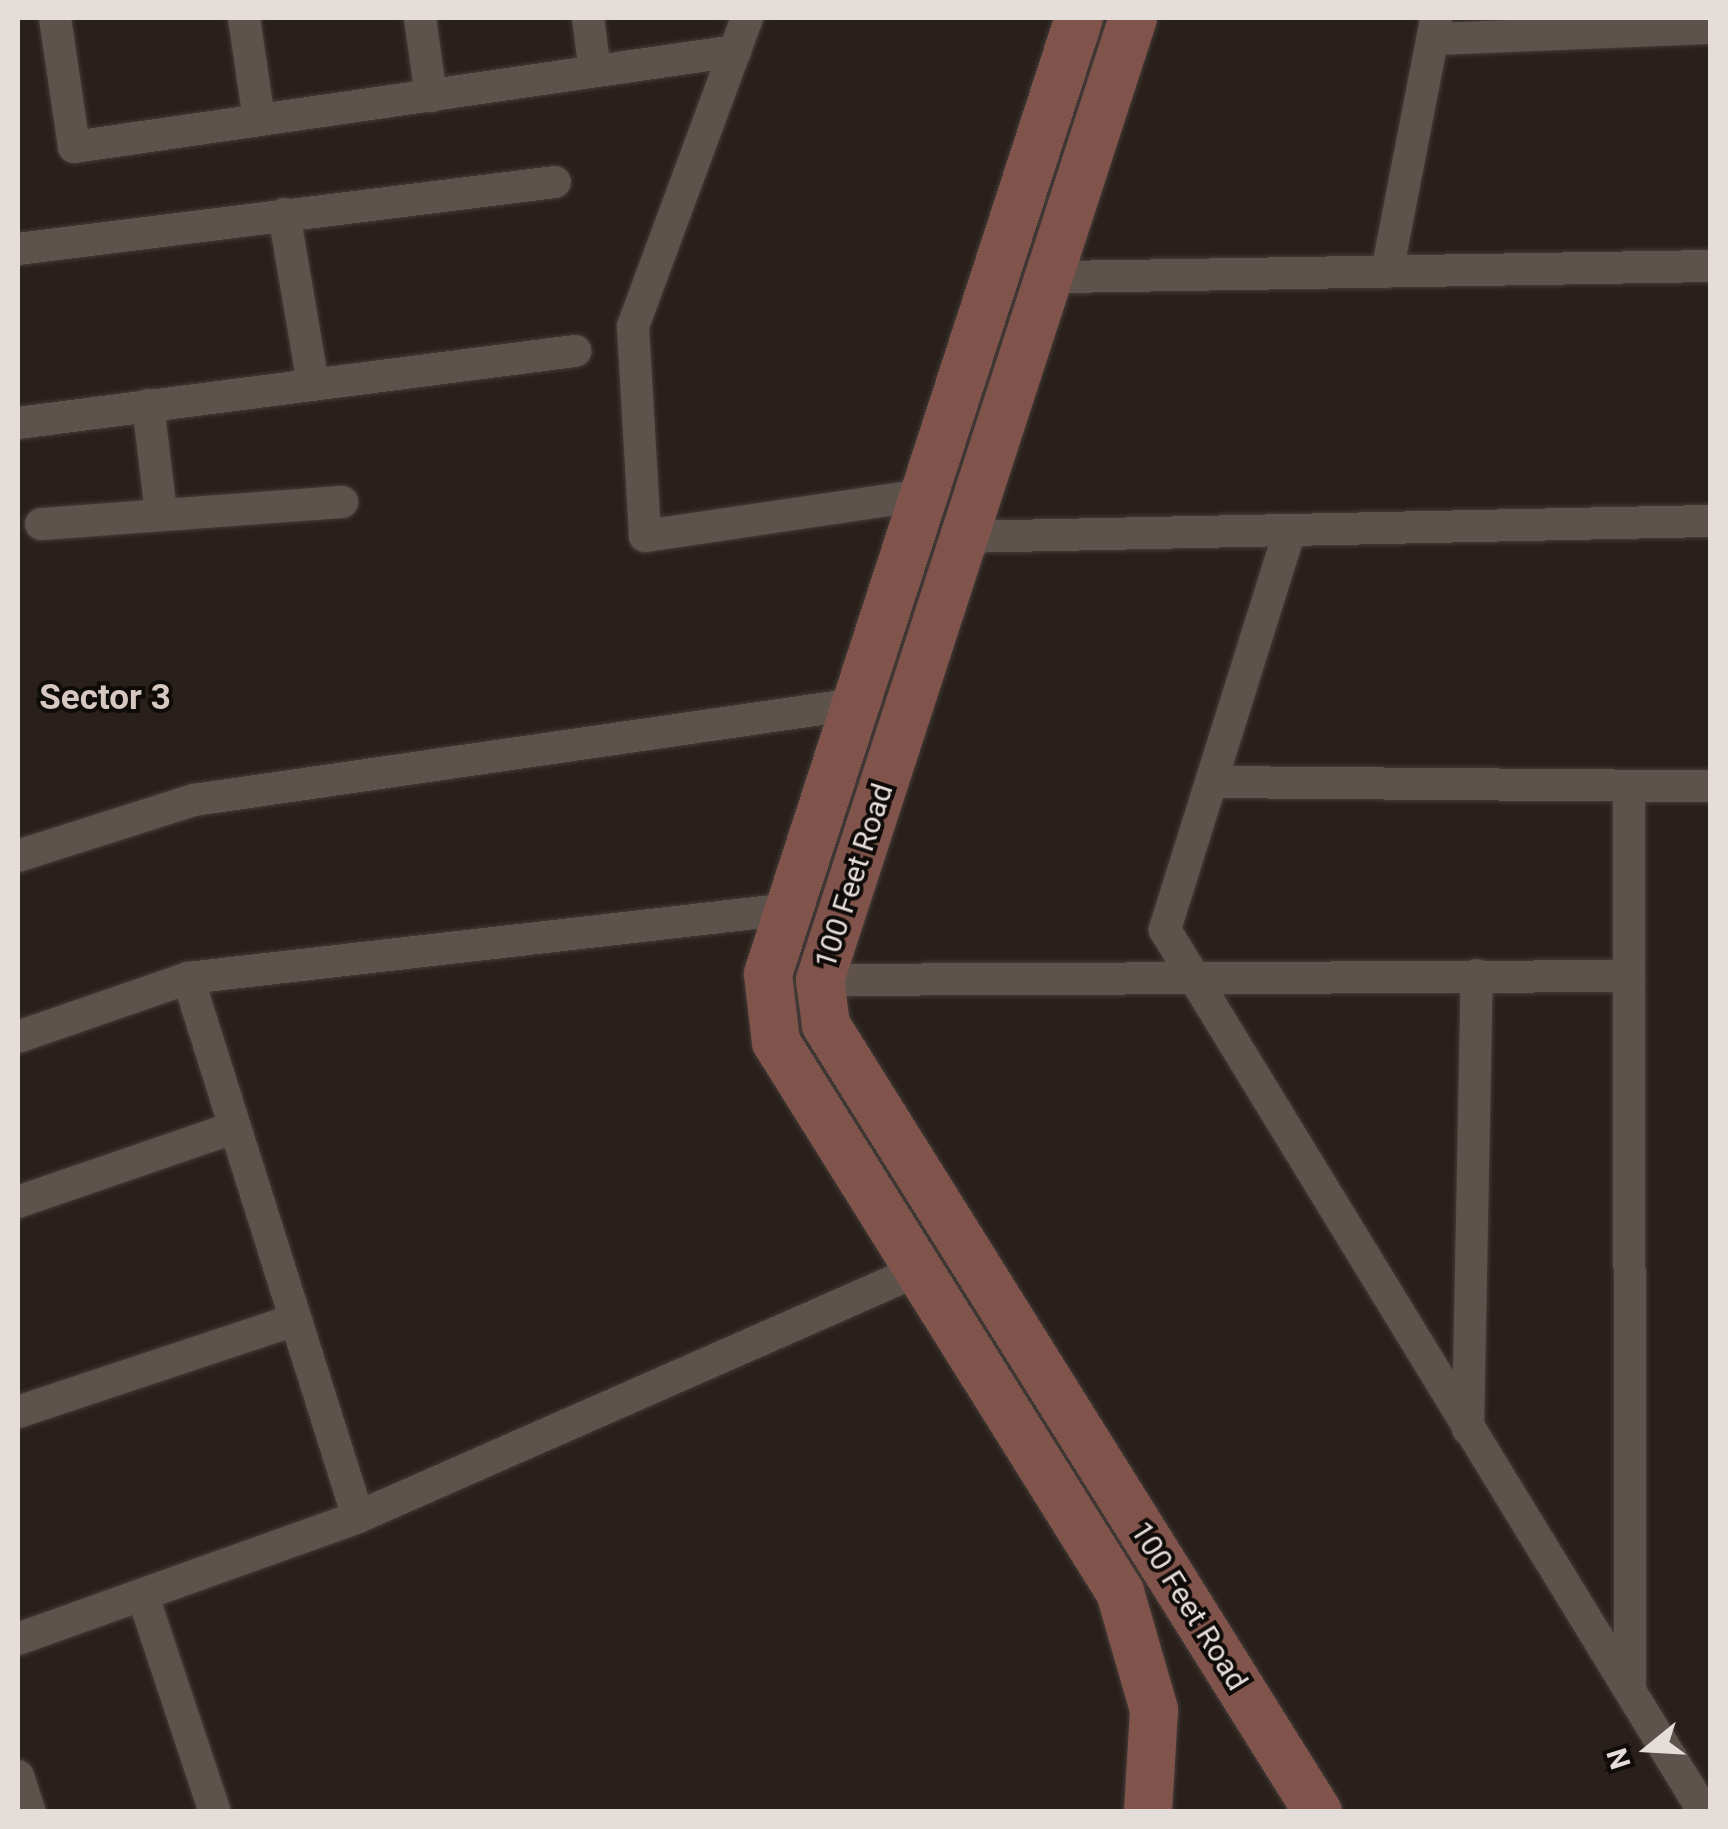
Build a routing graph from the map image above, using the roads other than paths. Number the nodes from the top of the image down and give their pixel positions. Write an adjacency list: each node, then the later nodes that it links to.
1 (56, 18): 13 (street)
2 (244, 18): 13 (street)
3 (420, 18): 12 (street)
4 (588, 18): 11 (street)
5 (747, 18): 10 (street)
6 (1079, 18): 24 (main road, 100 Feet Road)
7 (1132, 18): 30 (main road, 100 Feet Road)
8 (1435, 28): 9 (street); 18 (street)
9 (1710, 28)
10 (734, 52): 11 (street); 24 (street)
11 (595, 72): 12 (street)
12 (431, 96): 13 (street)
13 (259, 120)
14 (556, 182): 15 (street)
15 (284, 214): 16 (street); 21 (street)
16 (18, 249)
17 (1710, 266): 18 (street)
18 (1387, 272): 19 (street)
19 (1062, 277)
20 (575, 352): 21 (street)
21 (313, 383): 22 (street)
22 (148, 406): 23 (street); 26 (street)
23 (18, 424)
24 (922, 495): 31 (main road, 100 Feet Road)
25 (342, 502): 26 (street)
26 (161, 514): 28 (street)
27 (1710, 520): 29 (street)
28 (41, 524)
29 (1290, 530): 30 (street); 32 (street)
30 (964, 537): 41 (main road, 100 Feet Road)
31 (855, 704): 35 (street); 36 (main road, 100 Feet Road)
32 (1212, 782): 33 (street); 37 (street)
33 (1628, 786): 34 (street); 39 (street)
34 (1710, 786)
35 (18, 856)
36 (790, 909): 40 (street); 45 (main road, 100 Feet Road)
37 (1188, 974): 38 (street); 41 (street); 48 (street)
38 (1477, 975): 39 (street); 48 (street)
39 (1629, 976): 52 (street)
40 (188, 978): 42 (street); 43 (street)
41 (820, 980): 57 (main road, 100 Feet Road)
42 (18, 1037)
43 (233, 1128): 44 (street); 46 (street)
44 (18, 1202)
45 (918, 1270): 49 (street); 56 (main road, 100 Feet Road)
46 (292, 1321): 47 (street); 49 (street)
47 (18, 1412)
48 (1468, 1429): 52 (street)
49 (358, 1517): 50 (street)
50 (143, 1596): 51 (street); 55 (street)
51 (18, 1639)
52 (1630, 1690): 58 (street)
53 (18, 1776): 54 (street)
54 (30, 1812)
55 (216, 1812)
56 (1148, 1812)
57 (1318, 1812)
58 (1704, 1812)

